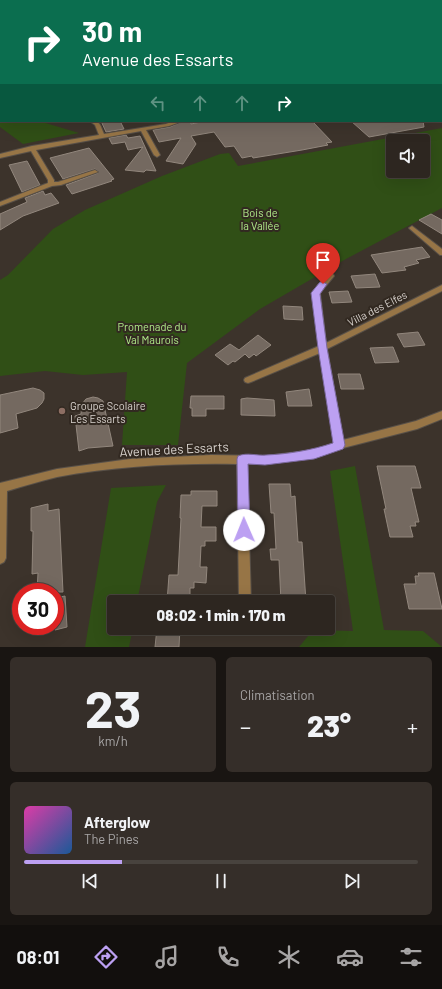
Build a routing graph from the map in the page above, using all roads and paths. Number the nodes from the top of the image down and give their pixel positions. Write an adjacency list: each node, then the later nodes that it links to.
1 (94, 122): 4 (street)
2 (175, 122): 3 (street)
3 (143, 129): 4 (street); 6 (street)
4 (102, 136): 5 (street)
5 (32, 148): 7 (street); 9 (street)
6 (157, 155)
7 (0, 156)
8 (95, 172): 9 (street)
9 (51, 184): 10 (street)
10 (0, 204)
11 (412, 228): 12 (street)
12 (442, 253)
13 (330, 276): 15 (street)
14 (442, 288): 15 (street, Villa des Elfes)
15 (322, 348): 16 (street, Villa des Elfes); 18 (street)
16 (248, 380)
17 (442, 414): 18 (street, Avenue des Essarts)
18 (339, 445): 19 (street, Avenue des Essarts)
19 (242, 459): 20 (street, Avenue des Essarts); 22 (street)
20 (1, 488): 21 (street)
21 (0, 558)
22 (245, 595)

